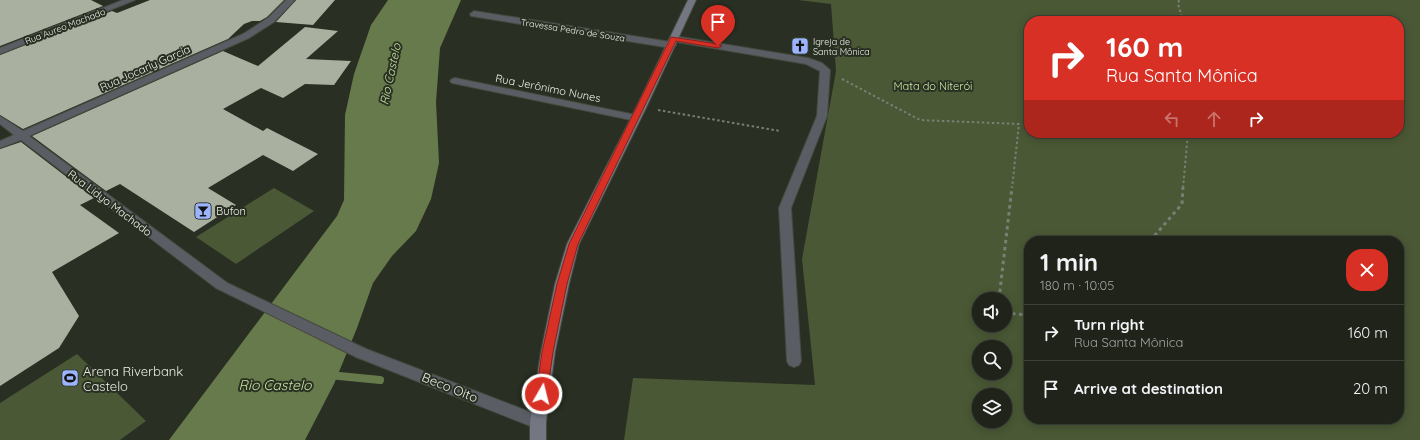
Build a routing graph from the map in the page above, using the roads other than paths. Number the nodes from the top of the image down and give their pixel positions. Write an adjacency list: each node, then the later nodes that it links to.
1 (131, 0): 6 (street, Rua Aureo Machado)
2 (291, 0): 10 (street, Rua Jocarly Garcia)
3 (692, 0): 5 (main road)
4 (474, 14): 5 (street, Travessa Pedro de Souza)
5 (672, 42): 8 (main road); 13 (street, Travessa Pedro de Souza)
6 (0, 51)
7 (455, 81): 8 (street, Rua Jerônimo Nunes)
8 (639, 113): 14 (main road)
9 (0, 119): 10 (street, Rua Lidyo Machado)
10 (20, 136): 11 (street, Rua Jocarly Garcia); 12 (street, Rua Lidyo Machado)
11 (0, 146)
12 (361, 353): 14 (street, Beco Oito)
13 (794, 361)
14 (538, 422): 15 (main road)
15 (538, 440)

